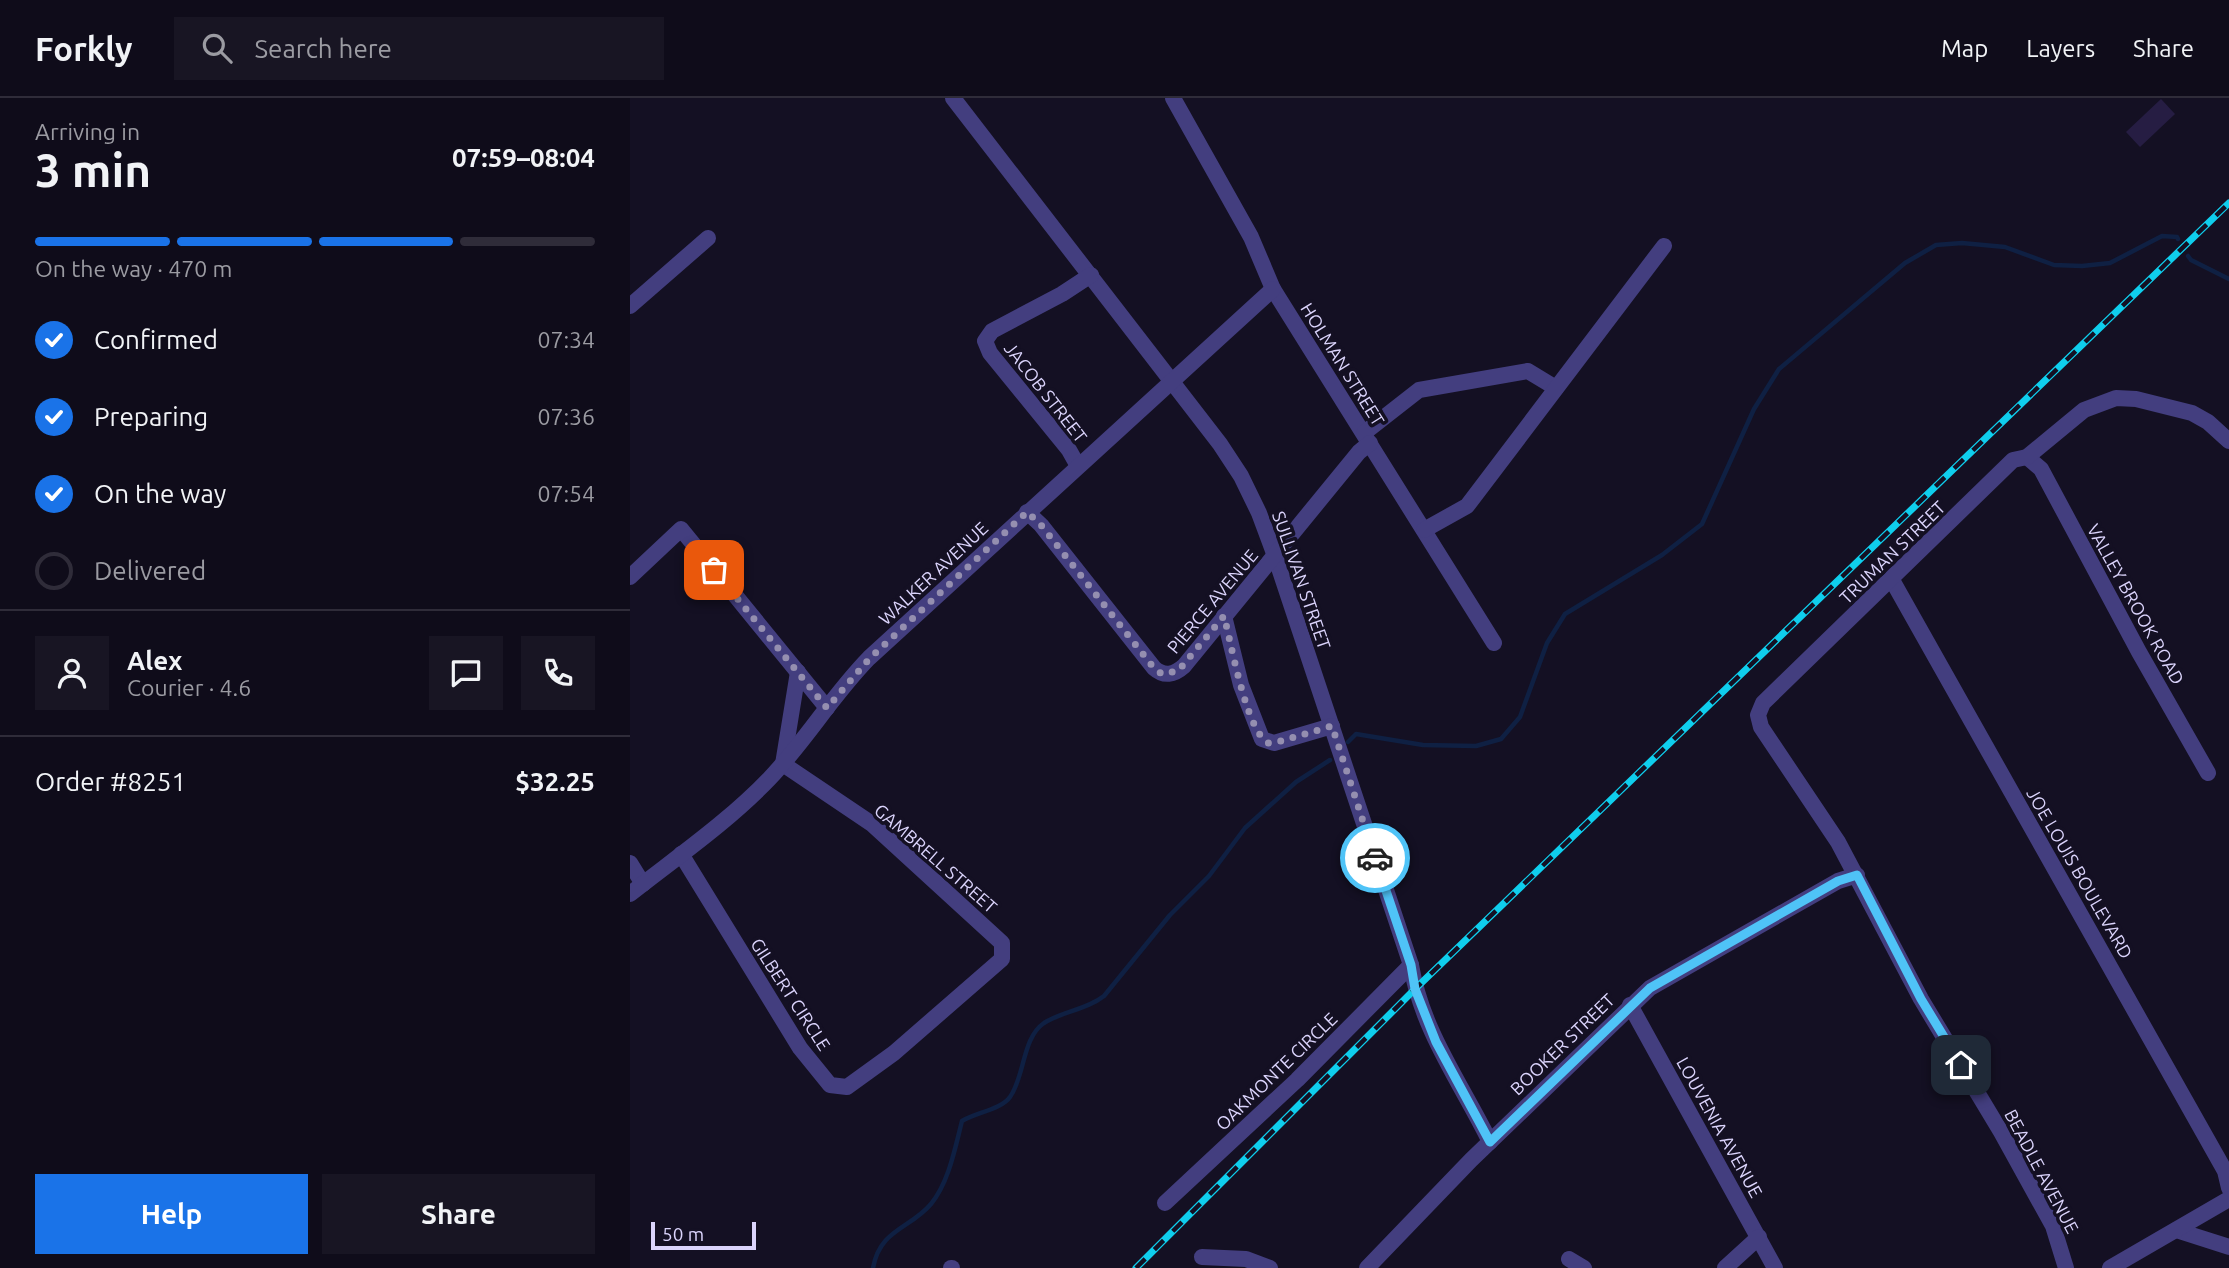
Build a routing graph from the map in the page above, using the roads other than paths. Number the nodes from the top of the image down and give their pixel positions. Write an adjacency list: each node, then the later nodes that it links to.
1 (953, 98): 5 (street, SULLIVAN STREET)
2 (1173, 98): 6 (street, HOLMAN STREET)
3 (708, 238): 7 (street)
4 (1664, 246): 9 (street)
5 (1091, 275): 8 (street, SULLIVAN STREET); 13 (street, JACOB STREET)
6 (1273, 289): 8 (street, WALKER AVENUE); 10 (street, HOLMAN STREET)
7 (630, 306)
8 (1173, 382): 13 (street, WALKER AVENUE); 16 (street, SULLIVAN STREET)
9 (1556, 388): 10 (street, PIERCE AVENUE); 15 (street)
10 (1367, 438): 15 (street, HOLMAN STREET); 16 (street, PIERCE AVENUE)
11 (2229, 442): 12 (street, TRUMAN STREET)
12 (2027, 457): 18 (street, TRUMAN STREET); 25 (street, VALLEY BROOK ROAD)
13 (1078, 466): 14 (street, WALKER AVENUE)
14 (1027, 512): 19 (street, PIERCE AVENUE); 22 (street, WALKER AVENUE)
15 (1424, 530): 20 (street, HOLMAN STREET)
16 (1275, 556): 19 (street, PIERCE AVENUE); 23 (street, SULLIVAN STREET)
17 (630, 577): 21 (street)
18 (1892, 580): 28 (street, TRUMAN STREET); 34 (street, JOE LOUIS BOULEVARD)
19 (1224, 616): 23 (street)
20 (1494, 643)
21 (798, 672): 22 (street); 24 (street)
22 (827, 708): 24 (street, WALKER AVENUE)
23 (1332, 726): 31 (street, SULLIVAN STREET)
24 (783, 764): 26 (street, WALKER AVENUE); 30 (street, GAMBRELL STREET)
25 (2208, 773)
26 (681, 854): 29 (street, WALKER AVENUE); 30 (street, GILBERT CIRCLE)
27 (630, 863): 29 (street)
28 (1857, 875): 32 (street, BOOKER STREET); 47 (street, BEADLE AVENUE)
29 (636, 889)
30 (993, 934)
31 (1411, 965): 33 (street, SULLIVAN STREET); 36 (street, OAKMONTE CIRCLE)
32 (1630, 1005): 33 (street, BOOKER STREET); 38 (street, LOUVENIA AVENUE)
33 (1490, 1142): 43 (street, BOOKER STREET)
34 (2229, 1188)
35 (2229, 1199): 37 (street)
36 (1165, 1203)
37 (2176, 1230): 39 (street); 48 (street)
38 (1759, 1237): 45 (street); 46 (street, LOUVENIA AVENUE)
39 (2229, 1247)
40 (1202, 1257): 42 (street)
41 (1569, 1259): 44 (street)
42 (1270, 1268)
43 (1367, 1268)
44 (1584, 1268)
45 (1726, 1268)
46 (1775, 1268)
47 (2066, 1268)
48 (2110, 1268)

